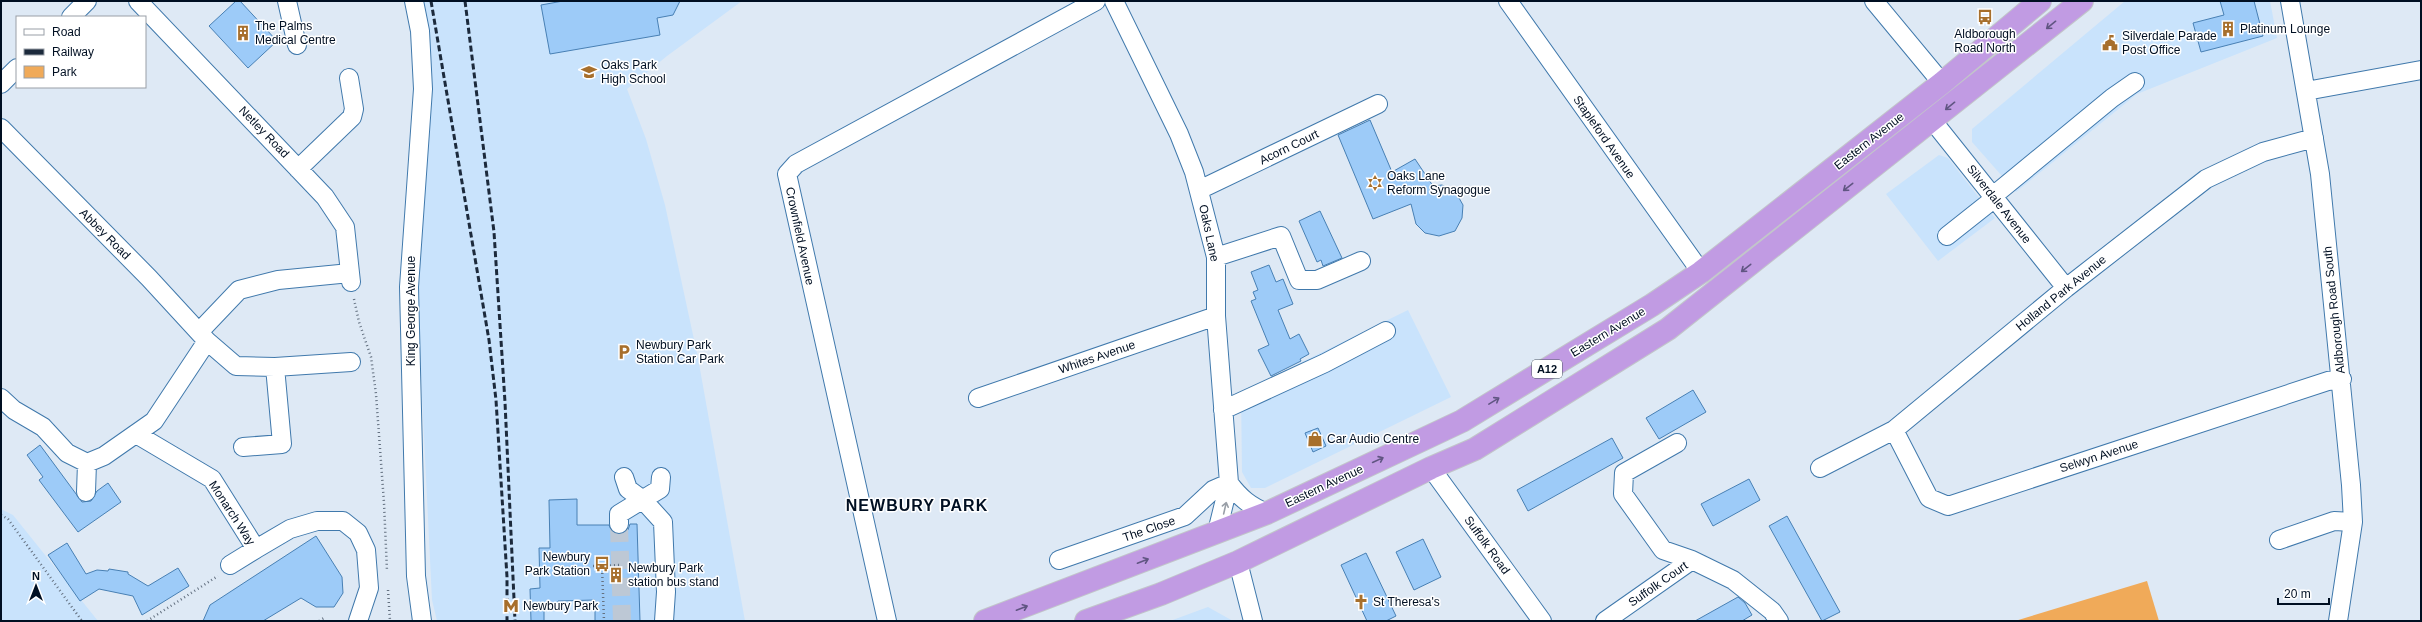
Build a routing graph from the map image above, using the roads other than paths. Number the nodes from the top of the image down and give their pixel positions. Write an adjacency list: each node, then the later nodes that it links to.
1 (87, 1): 12 (street)
2 (138, 1): 26 (street, Netley Road)
3 (287, 1): 13 (street)
4 (414, 1): 67 (street, King George Avenue)
5 (1096, 1): 69 (street, Crownfield Avenue)
6 (1114, 1): 27 (street, Oaks Lane)
7 (1508, 1): 32 (street, Stapleford Avenue)
8 (1874, 1): 19 (street)
9 (2040, 1): 19 (highway, Eastern Avenue / A12)
10 (2082, 1): 23 (highway, Eastern Avenue / A12, one-way to 23)
11 (2290, 1): 21 (street, Aldborough Road South)
12 (71, 16)
13 (297, 45)
14 (16, 69): 20 (street)
15 (2421, 70): 21 (street)
16 (349, 78): 26 (street)
17 (2421, 81): 21 (street)
18 (2135, 82): 28 (street)
19 (1942, 83): 32 (highway, Eastern Avenue / A12)
20 (1, 84)
21 (2307, 96): 25 (street, Aldborough Road South)
22 (1378, 104): 27 (street, Acorn Court)
23 (1932, 120): 28 (street, Silverdale Avenue); 48 (highway, Eastern Avenue / A12, one-way to 48)
24 (1, 128): 36 (street, Abbey Road)
25 (2314, 138): 33 (street, Holland Park Avenue); 39 (street, Aldborough Road South)
26 (298, 168): 36 (street, Netley Road)
27 (1199, 190): 30 (street, Oaks Lane)
28 (1994, 197): 29 (street); 33 (street, Silverdale Avenue)
29 (1947, 236)
30 (1216, 257): 31 (street); 34 (street, Oaks Lane)
31 (1361, 261)
32 (1701, 272): 55 (highway, Eastern Avenue / A12, one-way to 32)
33 (2066, 288): 43 (street, Holland Park Avenue)
34 (1216, 316): 41 (street, Whites Avenue); 42 (street, Oaks Lane)
35 (1386, 332): 42 (street)
36 (203, 336): 38 (street, Abbey Road); 44 (street)
37 (350, 362): 38 (street, Abbey Road)
38 (275, 367): 46 (street)
39 (2342, 379): 43 (street, Selwyn Avenue); 56 (street, Aldborough Road South)
40 (1, 398): 47 (street)
41 (978, 398)
42 (1223, 410): 52 (street, Oaks Lane)
43 (1894, 430): 49 (street, Holland Park Avenue)
44 (136, 434): 47 (street); 60 (street, Monarch Way)
45 (1676, 443): 62 (street, Suffolk Court)
46 (243, 447)
47 (87, 463): 53 (street)
48 (1431, 468): 63 (highway, Eastern Avenue / A12); 73 (street, Suffolk Road)
49 (1820, 468)
50 (624, 477): 54 (street)
51 (661, 477): 54 (street)
52 (1229, 482): 55 (street); 58 (street, Oaks Lane, one-way to 52); 61 (street, The Close)
53 (86, 492)
54 (643, 500): 57 (street); 68 (street)
55 (1267, 513): 58 (highway, Eastern Avenue / A12)
56 (2353, 522): 59 (street); 75 (street, Aldborough Road South)
57 (619, 524)
58 (1217, 532): 70 (highway, Eastern Avenue / A12, one-way to 58)
59 (2279, 540)
60 (256, 549): 64 (street); 66 (street, Monarch Way)
61 (1059, 560)
62 (1692, 560): 65 (street, Suffolk Court); 74 (street, Suffolk Court)
63 (1238, 562): 71 (highway, Eastern Avenue / A12); 72 (street)
64 (230, 565)
65 (1770, 618)
66 (358, 621)
67 (422, 621)
68 (664, 621)
69 (887, 621)
70 (985, 621)
71 (1086, 621)
72 (1253, 621)
73 (1542, 621)
74 (1605, 621)
75 (2338, 621)

